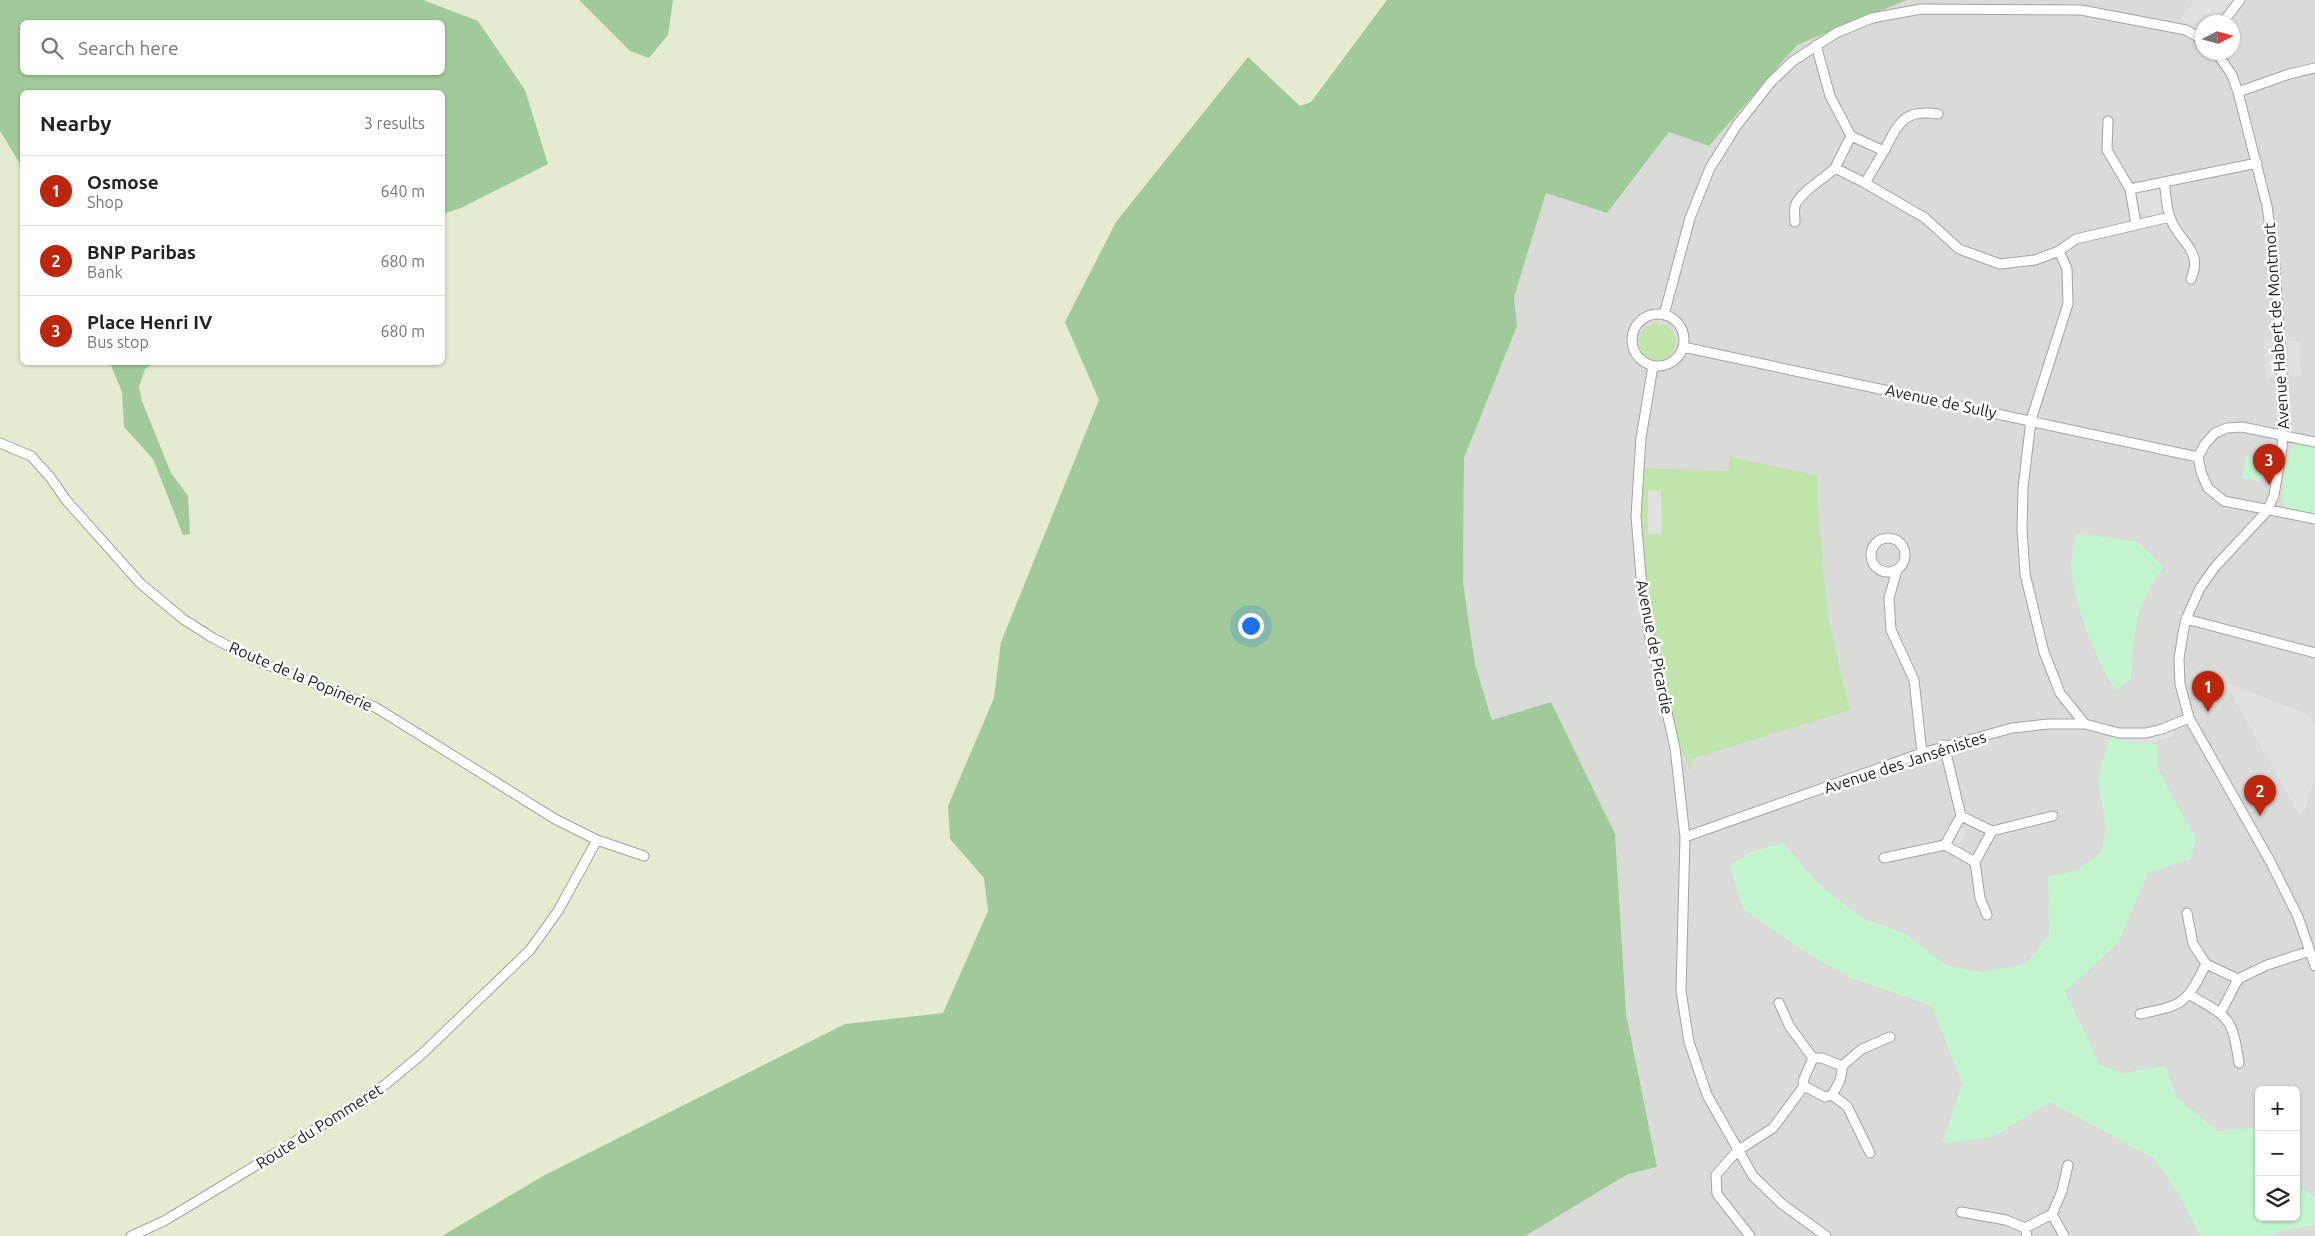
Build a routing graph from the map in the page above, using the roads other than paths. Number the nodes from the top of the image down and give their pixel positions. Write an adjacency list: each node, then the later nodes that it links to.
1 (2084, 0): 3 (street)
2 (2240, 0): 4 (street)
3 (2081, 10): 5 (street); 6 (street)
4 (2228, 15)
5 (2195, 35)
6 (1816, 45): 12 (street); 24 (street)
7 (2222, 60): 9 (street, Avenue Habert de Montmort)
8 (2315, 68): 9 (street)
9 (2238, 92): 14 (street, Avenue Habert de Montmort)
10 (1938, 114): 13 (street)
11 (2108, 121): 18 (street)
12 (1851, 136): 13 (street); 15 (street)
13 (1884, 151): 16 (street)
14 (2257, 162): 17 (street); 28 (street, Avenue Habert de Montmort)
15 (1835, 168): 16 (street); 20 (street)
16 (1865, 182): 22 (street)
17 (2164, 182): 18 (street); 19 (street)
18 (2130, 189): 21 (street)
19 (2170, 217): 21 (street); 23 (street)
20 (1796, 222)
21 (2136, 224): 22 (street)
22 (2059, 251): 27 (street)
23 (2191, 279)
24 (1664, 315): 25 (street); 26 (street)
25 (1683, 347): 26 (street); 27 (street, Avenue de Sully)
26 (1653, 366): 44 (street, Avenue de Picardie)
27 (2031, 420): 31 (street, Avenue de Sully); 38 (street)
28 (2283, 435): 29 (street); 31 (street); 32 (street, Avenue Habert de Montmort)
29 (2315, 442)
30 (0, 443): 45 (street, Route de la Popinerie)
31 (2198, 457): 32 (street)
32 (2268, 510): 33 (street); 35 (street, Avenue Habert de Montmort)
33 (2315, 520)
34 (1897, 570): 40 (street)
35 (2186, 619): 36 (street); 37 (street, Avenue Habert de Montmort)
36 (2315, 653)
37 (2188, 718): 38 (street, Avenue des Jansénistes); 52 (street, Avenue Habert de Montmort)
38 (2085, 724): 39 (street, Avenue des Jansénistes)
39 (1944, 745): 40 (street, Avenue des Jansénistes); 41 (street)
40 (1922, 753): 44 (street, Avenue des Jansénistes)
41 (1961, 816): 43 (street); 46 (street)
42 (2053, 816): 43 (street)
43 (1992, 831): 49 (street)
44 (1685, 838): 66 (street, Avenue de Picardie)
45 (597, 840): 47 (street, Route de la Popinerie); 72 (street, Route du Pommeret)
46 (1945, 845): 48 (street); 49 (street)
47 (644, 856)
48 (1884, 858)
49 (1975, 862): 51 (street)
50 (2187, 913): 53 (street)
51 (1987, 915)
52 (2310, 951): 54 (street, Avenue Habert de Montmort); 55 (street)
53 (2206, 964): 55 (street); 56 (street)
54 (2315, 966)
55 (2238, 980): 58 (street)
56 (2190, 995): 58 (street); 59 (street)
57 (1779, 1003): 61 (street)
58 (2221, 1012): 62 (street)
59 (2140, 1014)
60 (1890, 1037): 63 (street)
61 (1813, 1058): 63 (street); 64 (street)
62 (2239, 1063)
63 (1842, 1066): 65 (street)
64 (1804, 1086): 65 (street); 66 (street)
65 (1832, 1096): 67 (street)
66 (1737, 1151): 73 (street); 74 (street, Avenue de Picardie)
67 (1870, 1153)
68 (2068, 1165): 70 (street)
69 (1961, 1212): 71 (street)
70 (2052, 1214): 71 (street); 75 (street)
71 (2026, 1232)
72 (131, 1236)
73 (1750, 1236)
74 (1826, 1236)
75 (2064, 1236)

